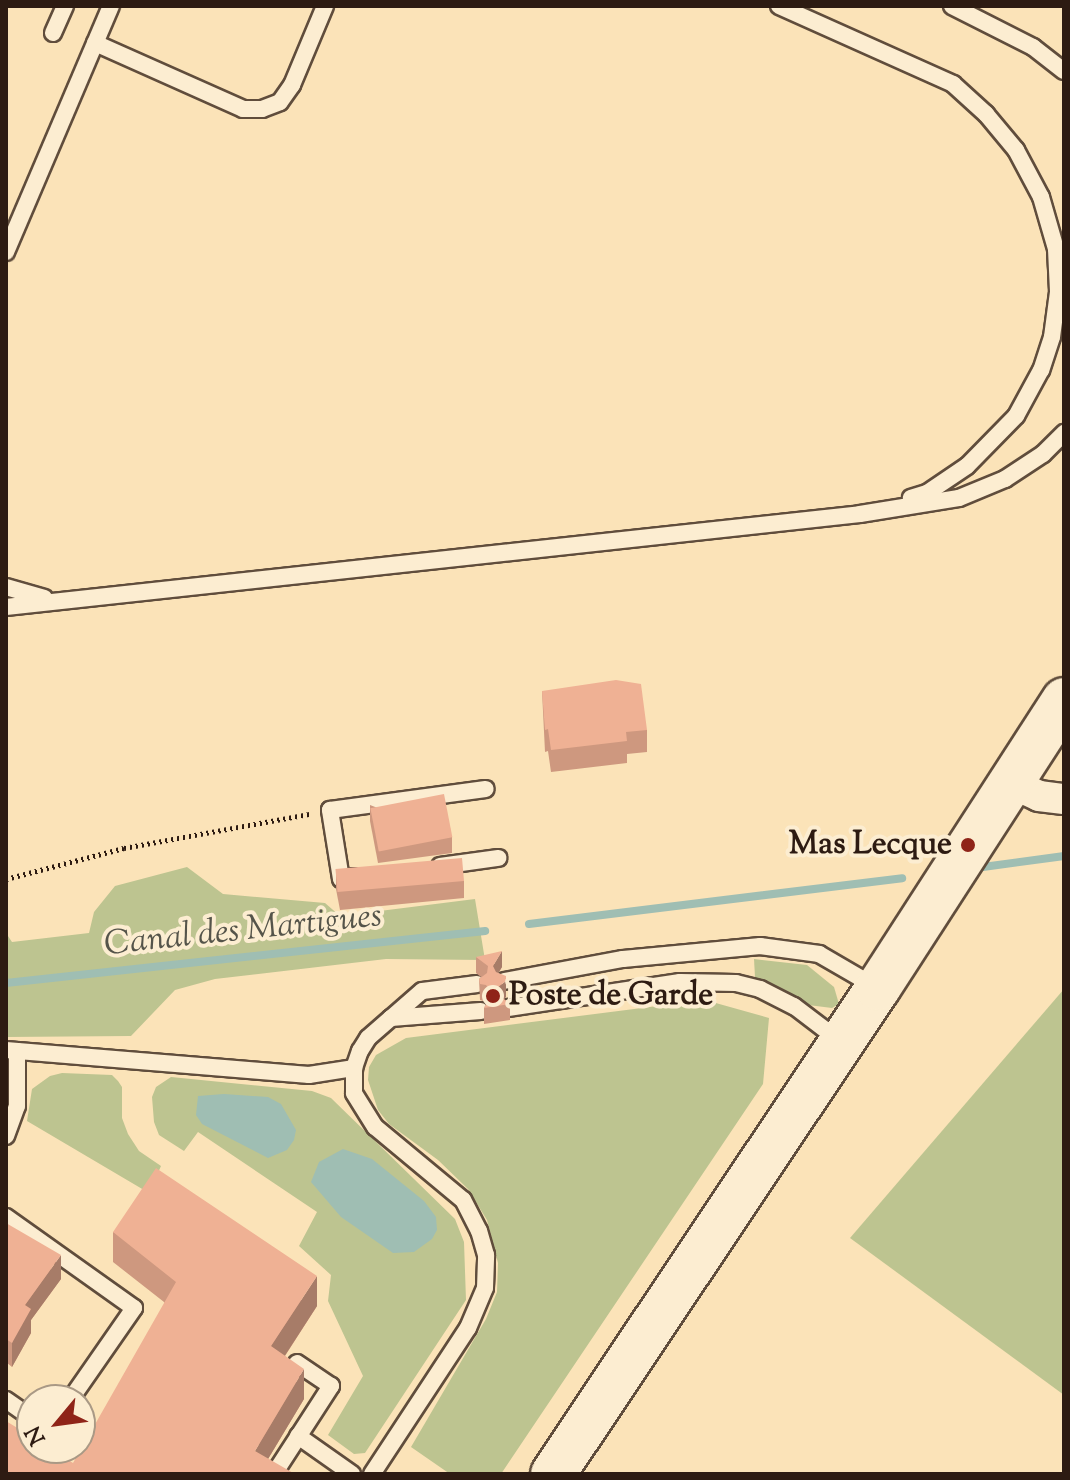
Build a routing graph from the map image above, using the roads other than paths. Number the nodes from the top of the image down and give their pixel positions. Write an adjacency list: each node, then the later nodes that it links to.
1 (65, 6): 6 (lane)
2 (111, 6): 7 (lane)
3 (325, 6): 7 (lane)
4 (779, 6): 11 (lane)
5 (952, 6): 8 (lane)
6 (53, 33)
7 (95, 43): 9 (lane)
8 (1064, 71)
9 (6, 252)
10 (1064, 433): 11 (lane)
11 (860, 514): 13 (lane)
12 (6, 587): 13 (lane)
13 (70, 600): 14 (lane)
14 (6, 607)
15 (1061, 705): 16 (main road)
16 (1009, 782): 18 (street); 24 (main road)
17 (486, 789): 21 (lane)
18 (1064, 799)
19 (498, 858): 20 (lane)
20 (419, 868)
21 (372, 875)
22 (504, 981): 24 (lane)
23 (477, 984): 27 (lane)
24 (878, 988): 28 (main road)
25 (508, 1008): 28 (lane)
26 (481, 1011): 27 (lane)
27 (391, 1018): 30 (lane)
28 (842, 1042): 39 (main road)
29 (12, 1050): 30 (lane); 31 (lane)
30 (354, 1068): 38 (lane)
31 (6, 1136)
32 (6, 1217): 34 (lane)
33 (297, 1363): 35 (lane)
34 (81, 1384)
35 (298, 1436): 36 (lane); 37 (lane)
36 (274, 1474)
37 (352, 1474)
38 (372, 1474)
39 (553, 1474)

